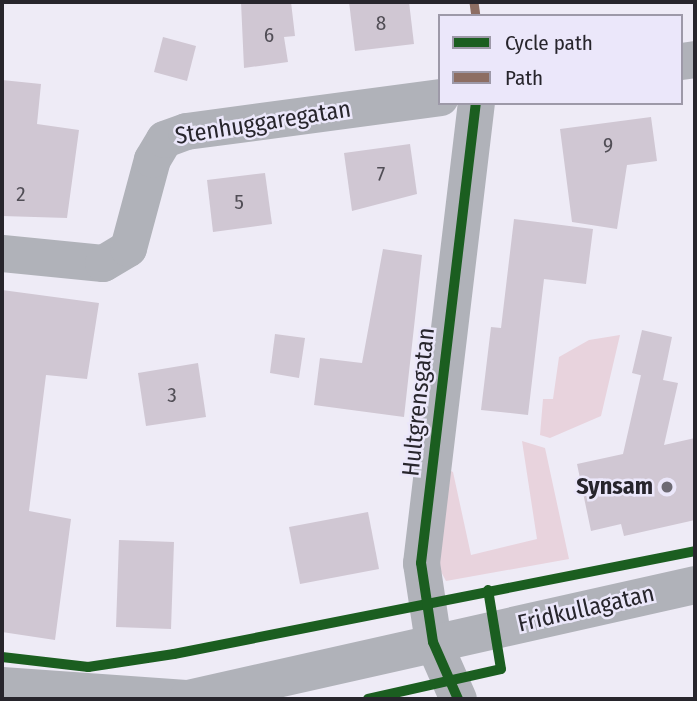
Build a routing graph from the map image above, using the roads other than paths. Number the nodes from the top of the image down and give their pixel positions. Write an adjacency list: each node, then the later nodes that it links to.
1 (438, 97): 3 (street, Stenhuggaregatan)
2 (476, 105): 5 (street, Hultgrensgatan)
3 (2, 253)
4 (695, 585): 5 (street, Fridkullagatan)
5 (433, 642): 7 (street, Fridkullagatan); 8 (street, Hultgrensgatan)
6 (2, 686): 7 (street, Fridkullagatan)
7 (189, 699)
8 (458, 699)

